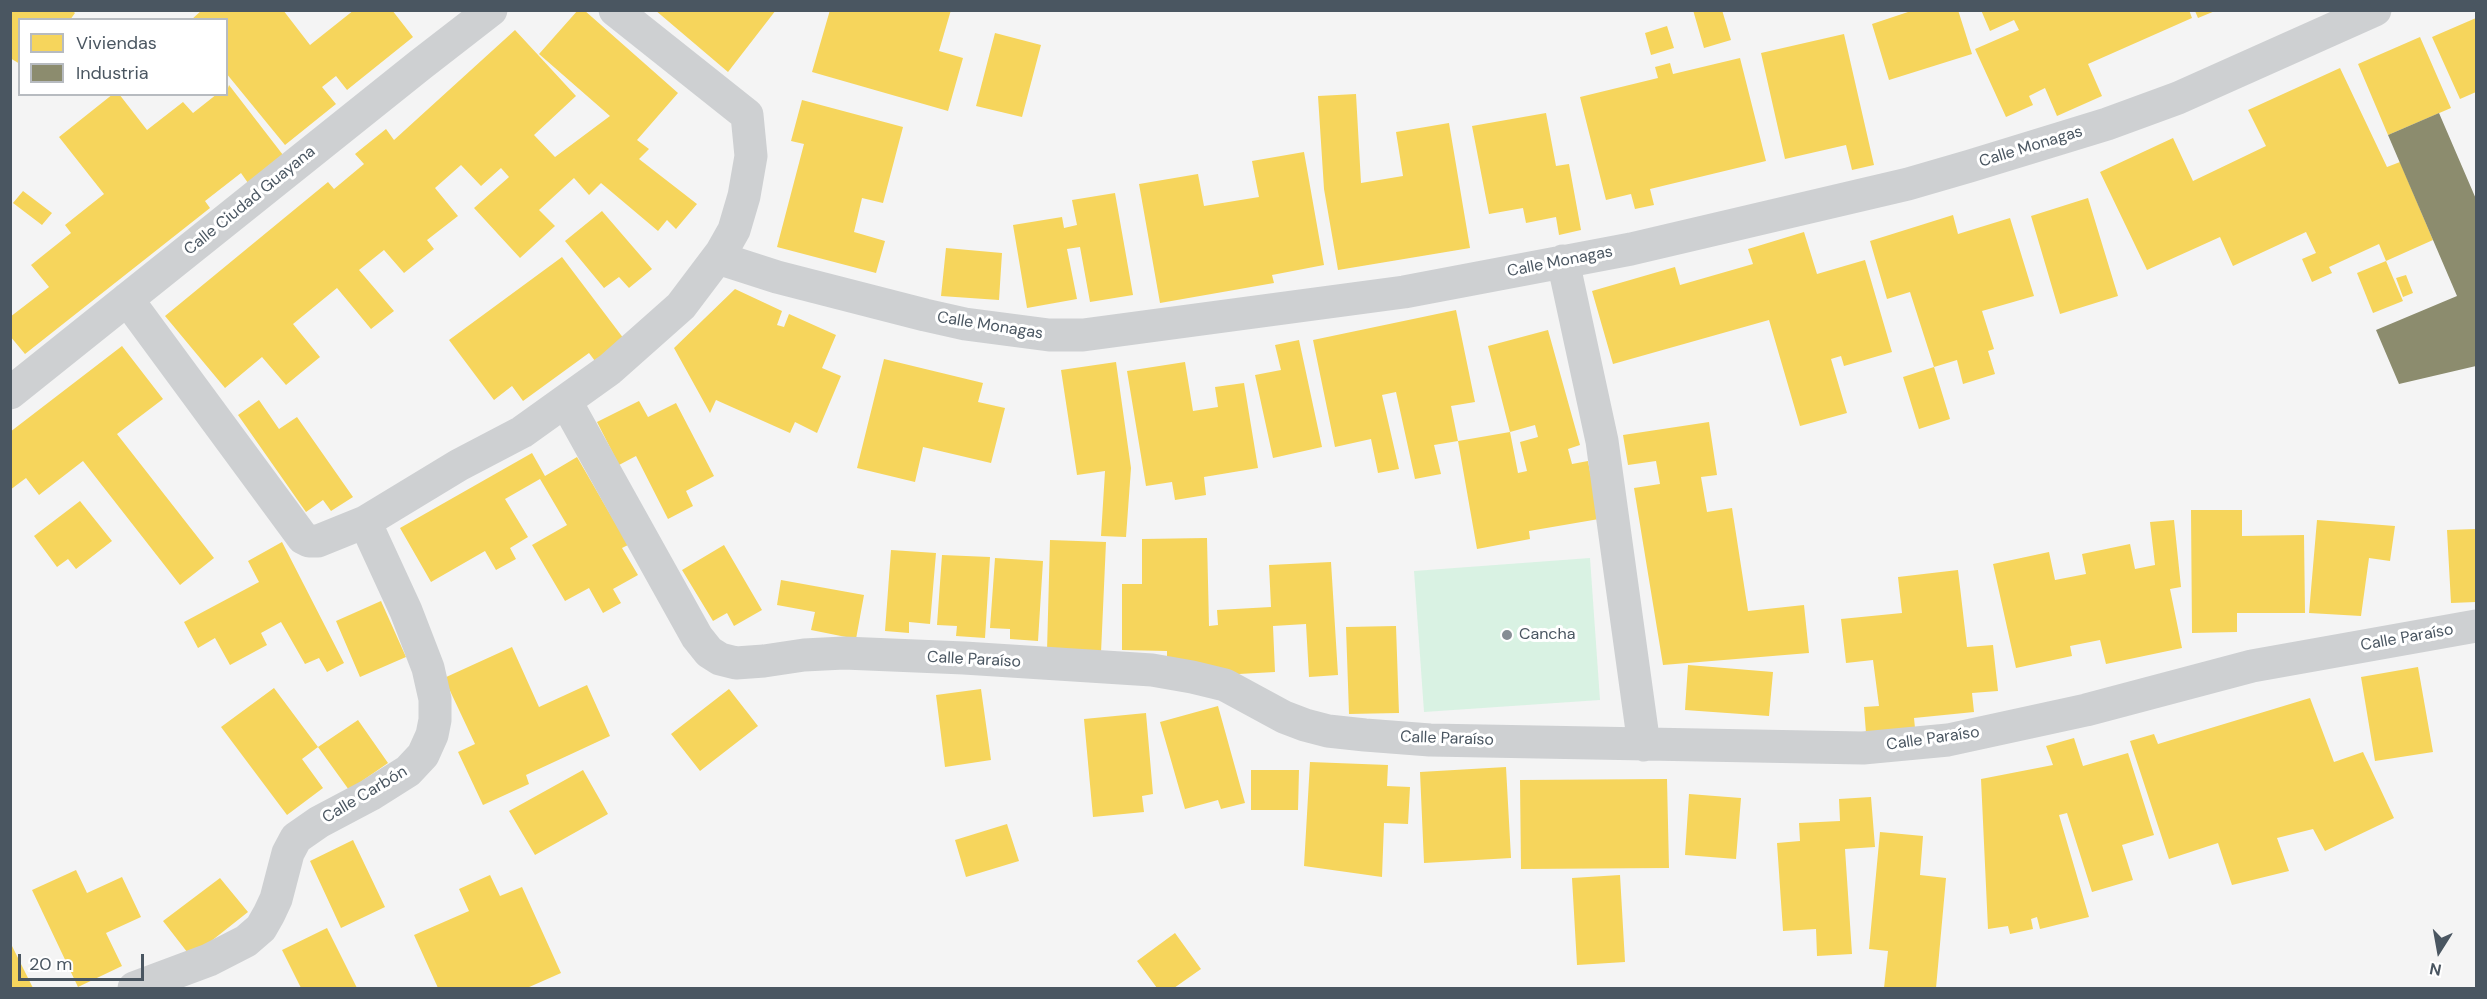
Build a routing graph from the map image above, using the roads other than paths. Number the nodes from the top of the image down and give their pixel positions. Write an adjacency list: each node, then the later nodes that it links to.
1 (491, 10): 6 (street, Calle Ciudad Guayana)
2 (615, 10): 4 (street)
3 (2375, 10): 5 (street, Calle Monagas)
4 (718, 258): 5 (street, Calle Monagas); 8 (street)
5 (1563, 261): 11 (street)
6 (127, 299): 7 (street, Calle Ciudad Guayana); 9 (street)
7 (10, 393)
8 (566, 402): 9 (street); 11 (street, Calle Paraíso)
9 (365, 522): 12 (street, Calle Carbón)
10 (2476, 626): 11 (street, Calle Paraíso)
11 (1644, 745)
12 (134, 988)

